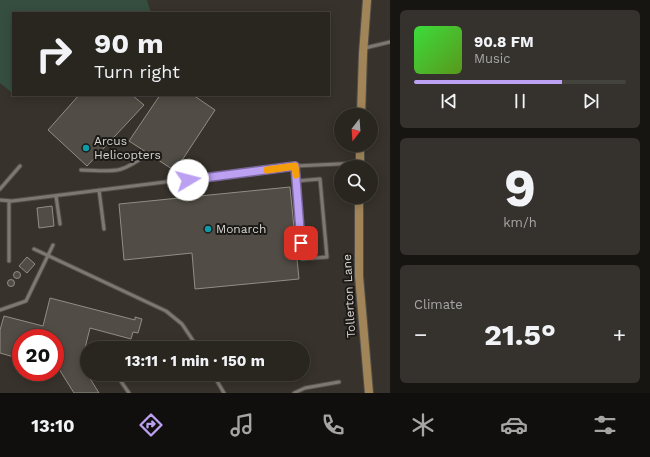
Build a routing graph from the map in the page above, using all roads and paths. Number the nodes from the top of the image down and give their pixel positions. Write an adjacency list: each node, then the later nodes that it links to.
1 (367, 0): 3 (street)
2 (390, 42): 3 (lane)
3 (363, 48): 4 (street)
4 (361, 108)
5 (148, 153): 9 (lane)
6 (334, 165): 8 (lane)
7 (20, 166): 11 (lane)
8 (295, 166): 10 (lane); 12 (lane)
9 (81, 170)
10 (296, 181): 10 (lane)
11 (0, 189)
12 (99, 190): 13 (lane); 18 (lane)
13 (56, 196): 15 (lane); 17 (lane)
14 (0, 200): 15 (lane)
15 (9, 201): 22 (lane)
16 (359, 204): 31 (street, Tollerton Lane)
17 (60, 224)
18 (104, 229)
19 (53, 245): 21 (lane)
20 (34, 249): 21 (lane)
21 (47, 256): 23 (lane); 24 (lane)
22 (9, 260)
23 (0, 310)
24 (193, 341)
25 (120, 381): 28 (lane)
26 (217, 381): 29 (lane)
27 (339, 382): 30 (lane)
28 (128, 393)
29 (224, 393)
30 (294, 393)
31 (369, 393)

